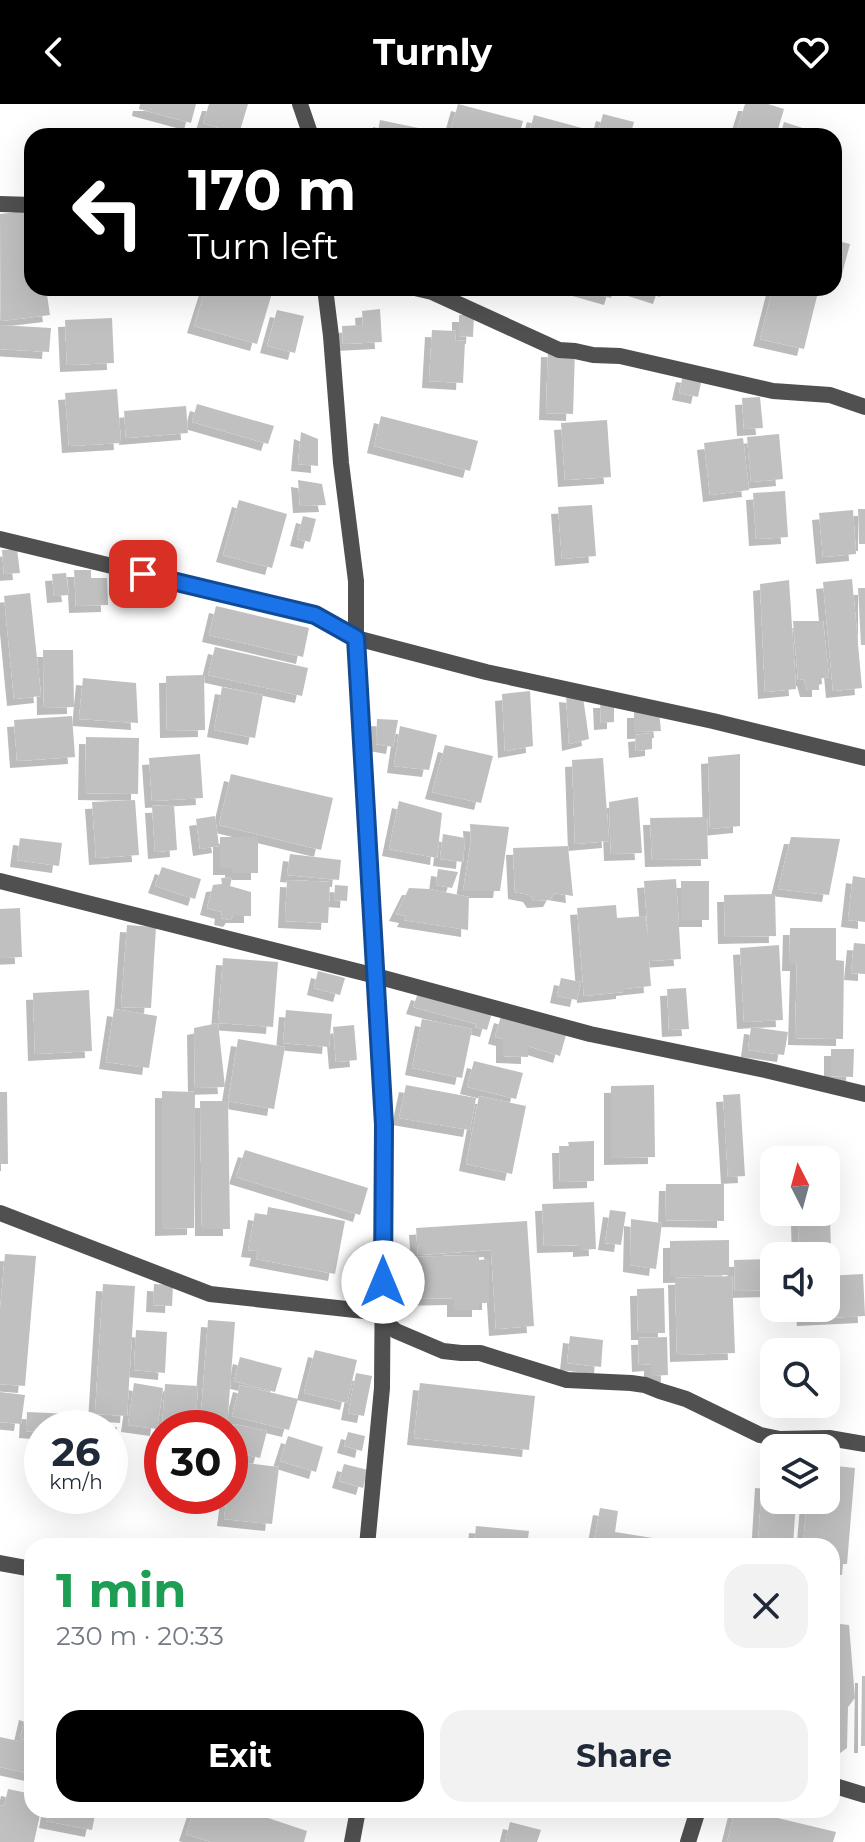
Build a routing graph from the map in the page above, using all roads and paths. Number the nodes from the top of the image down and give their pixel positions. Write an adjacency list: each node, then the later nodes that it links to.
1 (300, 104): 2 (street)
2 (308, 128)
3 (0, 204): 4 (street)
4 (24, 205)
5 (326, 296): 9 (street)
6 (441, 296): 7 (street)
7 (865, 407)
8 (0, 539): 9 (street)
9 (356, 638): 10 (street); 12 (street)
10 (865, 758)
11 (0, 881): 12 (street)
12 (376, 976): 13 (street); 15 (street)
13 (865, 1094)
14 (0, 1213): 15 (street)
15 (383, 1316): 16 (street); 17 (street)
16 (865, 1444)
17 (368, 1538)
18 (0, 1563): 19 (street)
19 (24, 1568)
20 (840, 1787): 21 (street)
21 (865, 1795)
22 (356, 1818): 24 (street)
23 (696, 1818): 25 (street)
24 (352, 1842)
25 (688, 1842)

